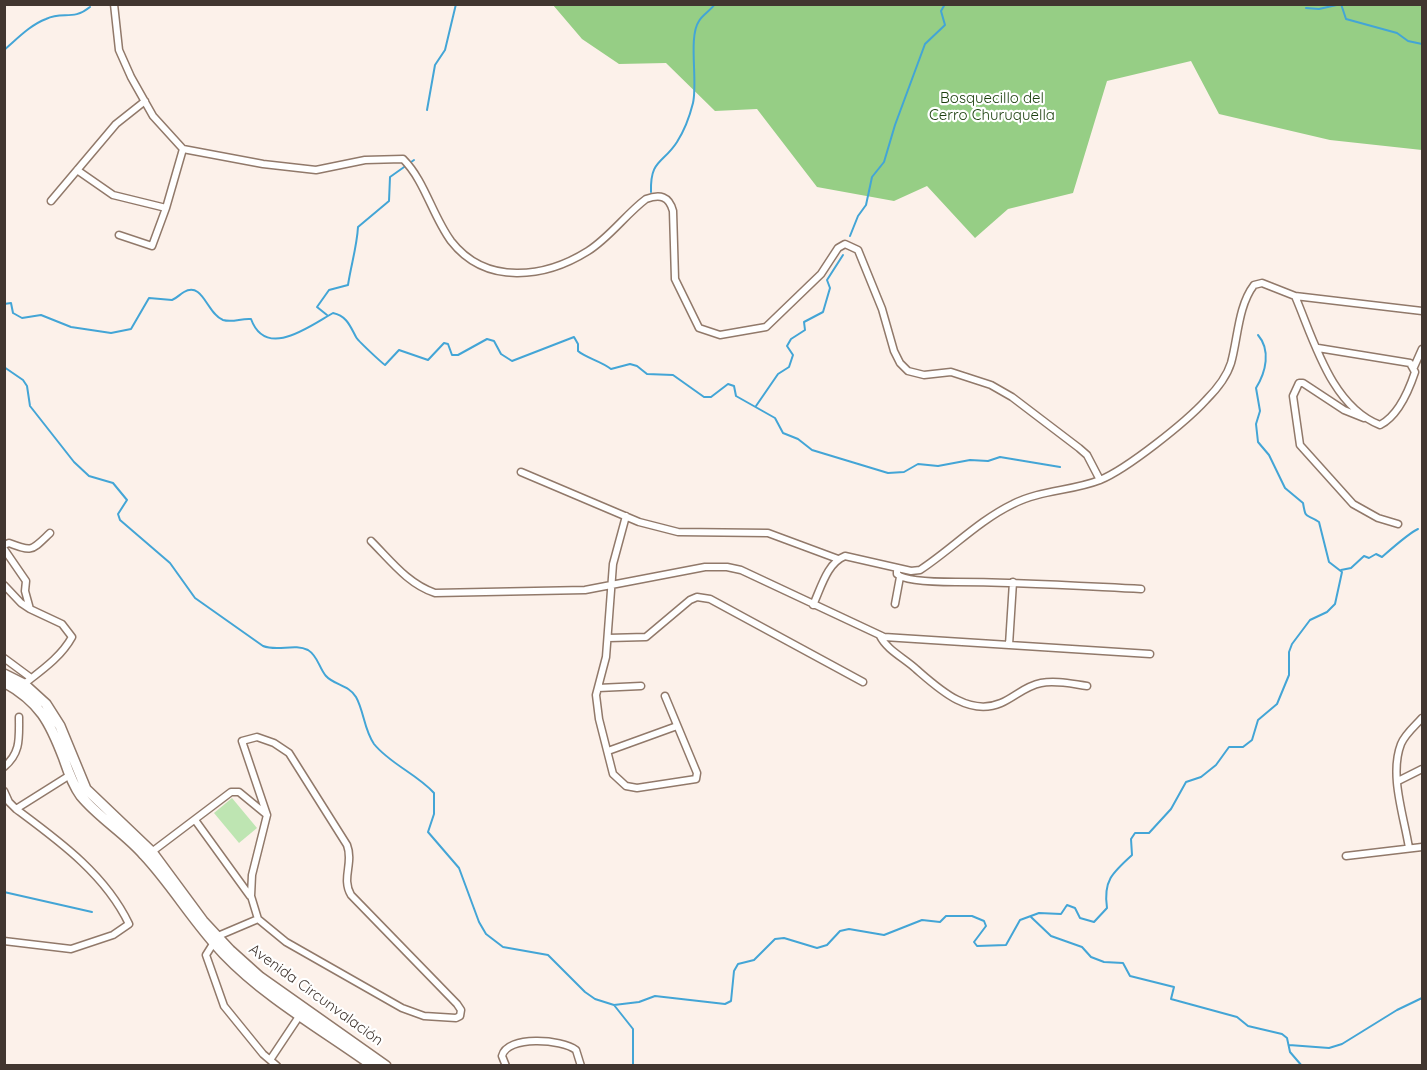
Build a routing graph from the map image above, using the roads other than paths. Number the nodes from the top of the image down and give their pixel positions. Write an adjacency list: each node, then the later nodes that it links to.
1 (114, 4): 2 (street)
2 (145, 102): 3 (street); 4 (street)
3 (183, 149): 6 (street); 15 (street)
4 (77, 170): 5 (street); 6 (street)
5 (51, 201)
6 (166, 208): 7 (street)
7 (119, 235)
8 (1295, 296): 9 (street); 10 (street); 15 (street)
9 (1422, 311)
10 (1318, 348): 12 (street); 13 (street)
11 (1422, 349): 12 (street)
12 (1414, 367): 13 (street)
13 (1367, 418): 17 (street)
14 (521, 472): 16 (street)
15 (1100, 480): 22 (street)
16 (626, 516): 21 (street); 26 (street)
17 (1398, 524)
18 (50, 533): 20 (street)
19 (371, 541): 26 (street)
20 (4, 547): 30 (street)
21 (838, 559): 22 (street); 29 (street)
22 (897, 568): 23 (street)
23 (900, 577): 24 (street); 28 (street)
24 (1013, 582): 27 (street); 33 (street)
25 (4, 585): 30 (street)
26 (610, 586): 29 (street); 32 (street)
27 (1141, 589)
28 (895, 604)
29 (813, 605): 31 (street)
30 (30, 609): 37 (street)
31 (879, 635): 33 (street); 41 (street)
32 (608, 638): 39 (street); 42 (street)
33 (1009, 645): 34 (street)
34 (1150, 654)
35 (4, 658): 37 (street)
36 (4, 674): 37 (main road, Avenida Circunvalación)
37 (27, 681): 58 (main road, Avenida Circunvalación)
38 (4, 682): 50 (main road, Avenida Circunvalación)
39 (863, 682)
40 (641, 686): 42 (street)
41 (1087, 686)
42 (598, 688): 47 (street)
43 (665, 696): 46 (street)
44 (19, 717): 48 (street)
45 (1422, 718): 51 (street)
46 (677, 726): 47 (street); 47 (street)
47 (608, 751)
48 (4, 767)
49 (1422, 770): 51 (street)
50 (70, 775): 53 (street); 58 (main road, Avenida Circunvalación)
51 (1398, 781): 57 (street)
52 (4, 791): 53 (street)
53 (16, 808): 63 (street)
54 (267, 815): 55 (street); 60 (street); 61 (street)
55 (195, 819): 58 (street); 60 (street)
56 (1422, 847): 57 (street)
57 (1409, 848): 59 (street)
58 (149, 854): 62 (main road, Avenida Circunvalación)
59 (1346, 856)
60 (251, 896): 61 (street)
61 (258, 919): 62 (street)
62 (215, 939): 64 (main road, Avenida Circunvalación); 65 (street); 68 (main road, Avenida Circunvalación)
63 (4, 941)
64 (301, 1015): 65 (street); 67 (main road, Avenida Circunvalación)
65 (270, 1060): 66 (street)
66 (277, 1065)
67 (373, 1065)
68 (386, 1065)
69 (506, 1065): 70 (street)
70 (581, 1065)

